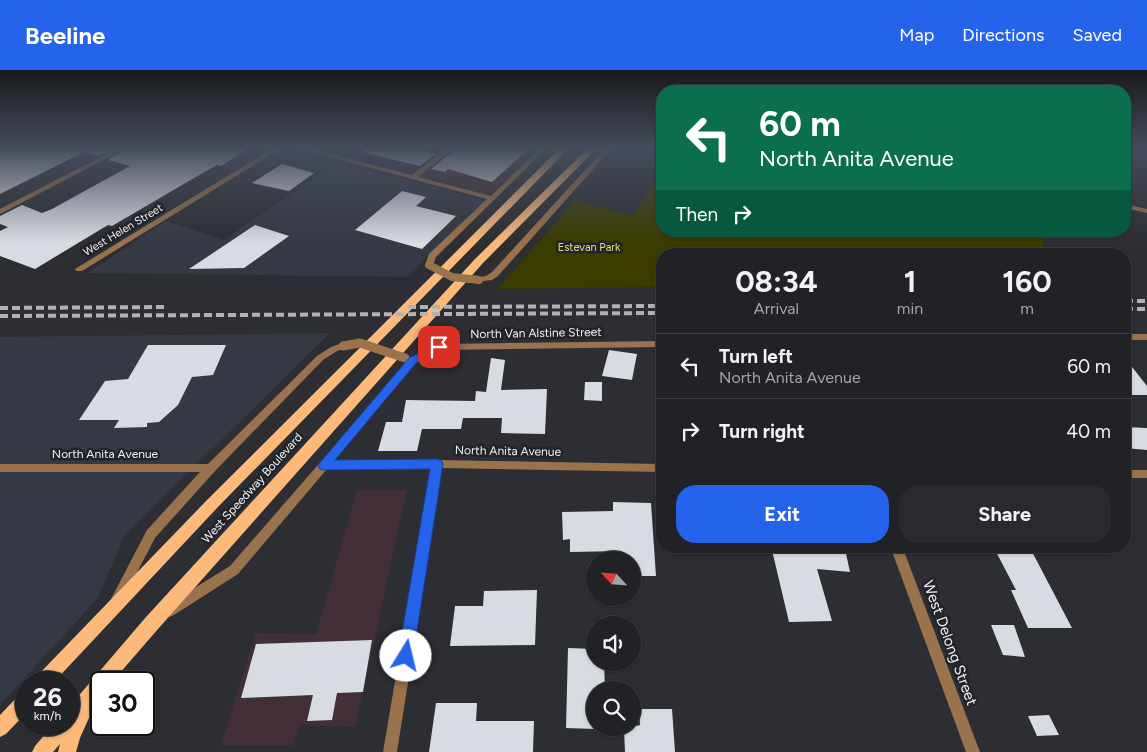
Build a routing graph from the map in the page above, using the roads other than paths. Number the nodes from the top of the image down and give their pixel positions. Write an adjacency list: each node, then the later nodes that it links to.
1 (64, 179): 11 (street)
2 (228, 179): 12 (street, West Helen Street)
3 (421, 179): 8 (street)
4 (512, 179): 8 (street)
5 (534, 179): 25 (main road, West Speedway Boulevard)
6 (562, 179): 26 (main road, West Speedway Boulevard)
7 (581, 179): 8 (street, bridge)
8 (492, 198)
9 (1131, 207): 10 (street)
10 (1147, 211)
11 (0, 212)
12 (79, 269)
13 (1131, 337): 14 (street)
14 (1147, 337)
15 (656, 344): 16 (street, North Van Alstine Street)
16 (409, 359): 18 (street); 20 (street, bridge)
17 (437, 464): 18 (street, North Anita Avenue); 21 (street, North Anita Avenue); 37 (street)
18 (324, 465): 26 (street)
19 (0, 468): 20 (street, North Anita Avenue)
20 (211, 468): 25 (street)
21 (656, 468)
22 (1131, 474): 23 (street)
23 (1147, 474)
24 (899, 553): 38 (street, West Delong Street)
25 (114, 606): 27 (main road, West Speedway Boulevard)
26 (152, 623): 28 (main road, West Speedway Boulevard)
27 (53, 671)
28 (111, 671)
29 (90, 695): 31 (main road, West Speedway Boulevard)
30 (90, 697): 36 (main road)
31 (80, 707)
32 (15, 712): 33 (main road)
33 (0, 728)
34 (55, 736): 35 (main road)
35 (42, 752)
36 (66, 752)
37 (390, 752)
38 (973, 752)

